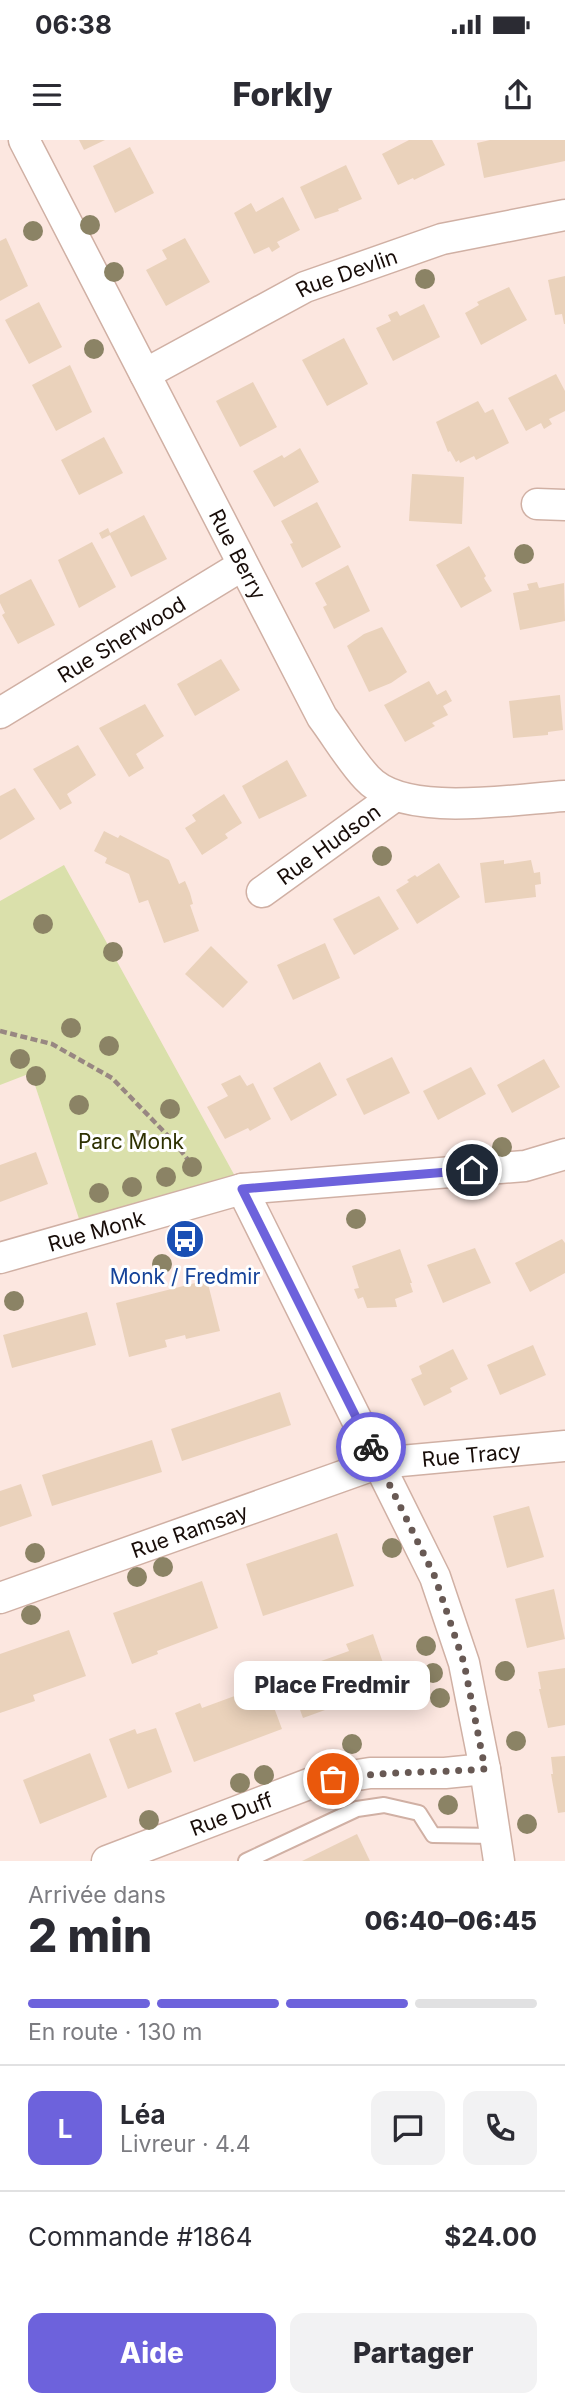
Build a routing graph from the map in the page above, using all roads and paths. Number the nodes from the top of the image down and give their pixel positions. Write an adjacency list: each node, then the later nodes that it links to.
1 (24, 140): 3 (street, Rue Berry)
2 (565, 215): 3 (street, Rue Devlin)
3 (145, 374): 4 (street, Rue Berry)
4 (243, 565): 5 (street, Rue Sherwood); 6 (street, Rue Berry)
5 (0, 713)
6 (395, 796): 7 (street, Rue Berry); 8 (street, Rue Hudson)
7 (565, 796)
8 (262, 892)
9 (0, 1031): 11 (path)
10 (565, 1154): 11 (street, Rue Monk)
11 (229, 1193): 12 (street, Rue Monk); 14 (street)
12 (0, 1258)
13 (565, 1446): 14 (street, Rue Tracy)
14 (379, 1462): 15 (street, Rue Ramsay); 16 (street)
15 (0, 1598)
16 (485, 1769): 17 (street); 18 (street, Rue Duff)
17 (497, 1849): 19 (lane)
18 (107, 1861)
19 (246, 1861)

